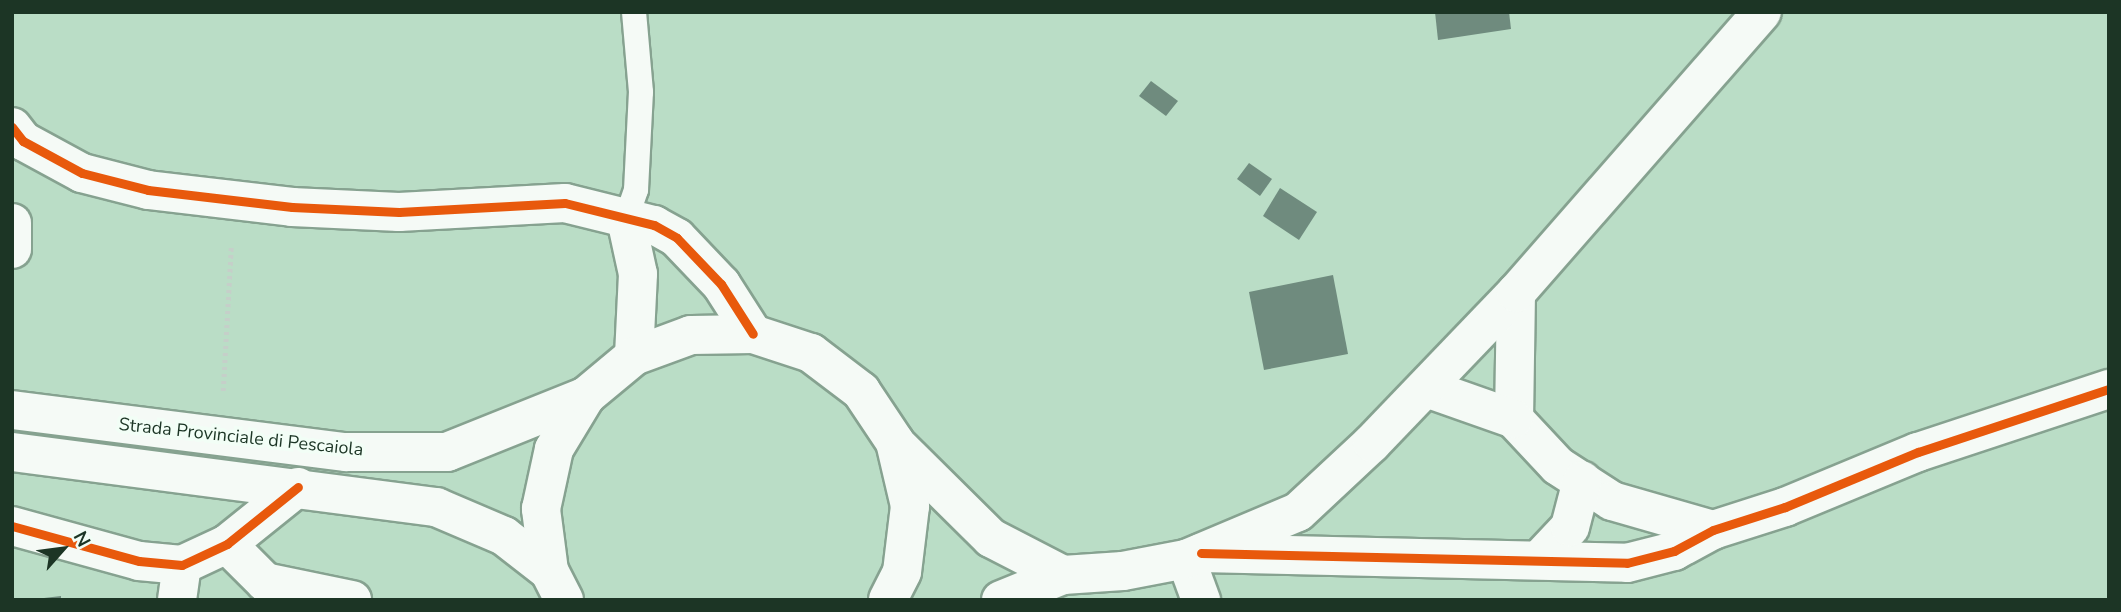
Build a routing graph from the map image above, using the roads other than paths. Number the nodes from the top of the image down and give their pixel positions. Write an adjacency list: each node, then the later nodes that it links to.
1 (634, 12): 4 (lane)
2 (1762, 12): 7 (main road)
3 (12, 127): 4 (main road)
4 (626, 219): 8 (main road); 9 (main road)
5 (12, 223): 6 (main road)
6 (12, 250)
7 (1516, 293): 10 (main road); 14 (main road)
8 (753, 334): 9 (main road); 15 (main road)
9 (634, 356): 12 (main road)
10 (1426, 388): 14 (main road); 22 (main road)
11 (2109, 389): 20 (main road)
12 (586, 396): 13 (main road, Strada Provinciale di Pescaiola); 26 (main road)
13 (12, 410)
14 (1514, 419): 17 (main road)
15 (895, 442): 24 (main road); 28 (main road)
16 (12, 452): 18 (main road)
17 (1581, 481): 20 (main road); 23 (main road)
18 (298, 487): 21 (main road); 26 (main road)
19 (12, 526): 25 (main road)
20 (1713, 530): 23 (main road)
21 (227, 544): 25 (main road); 27 (main road)
22 (1194, 556): 23 (main road); 24 (main road); 30 (main road)
23 (1539, 560)
24 (1063, 575): 29 (main road)
25 (180, 582)
26 (556, 585)
27 (352, 600)
28 (888, 600)
29 (1002, 600)
30 (1201, 600)

